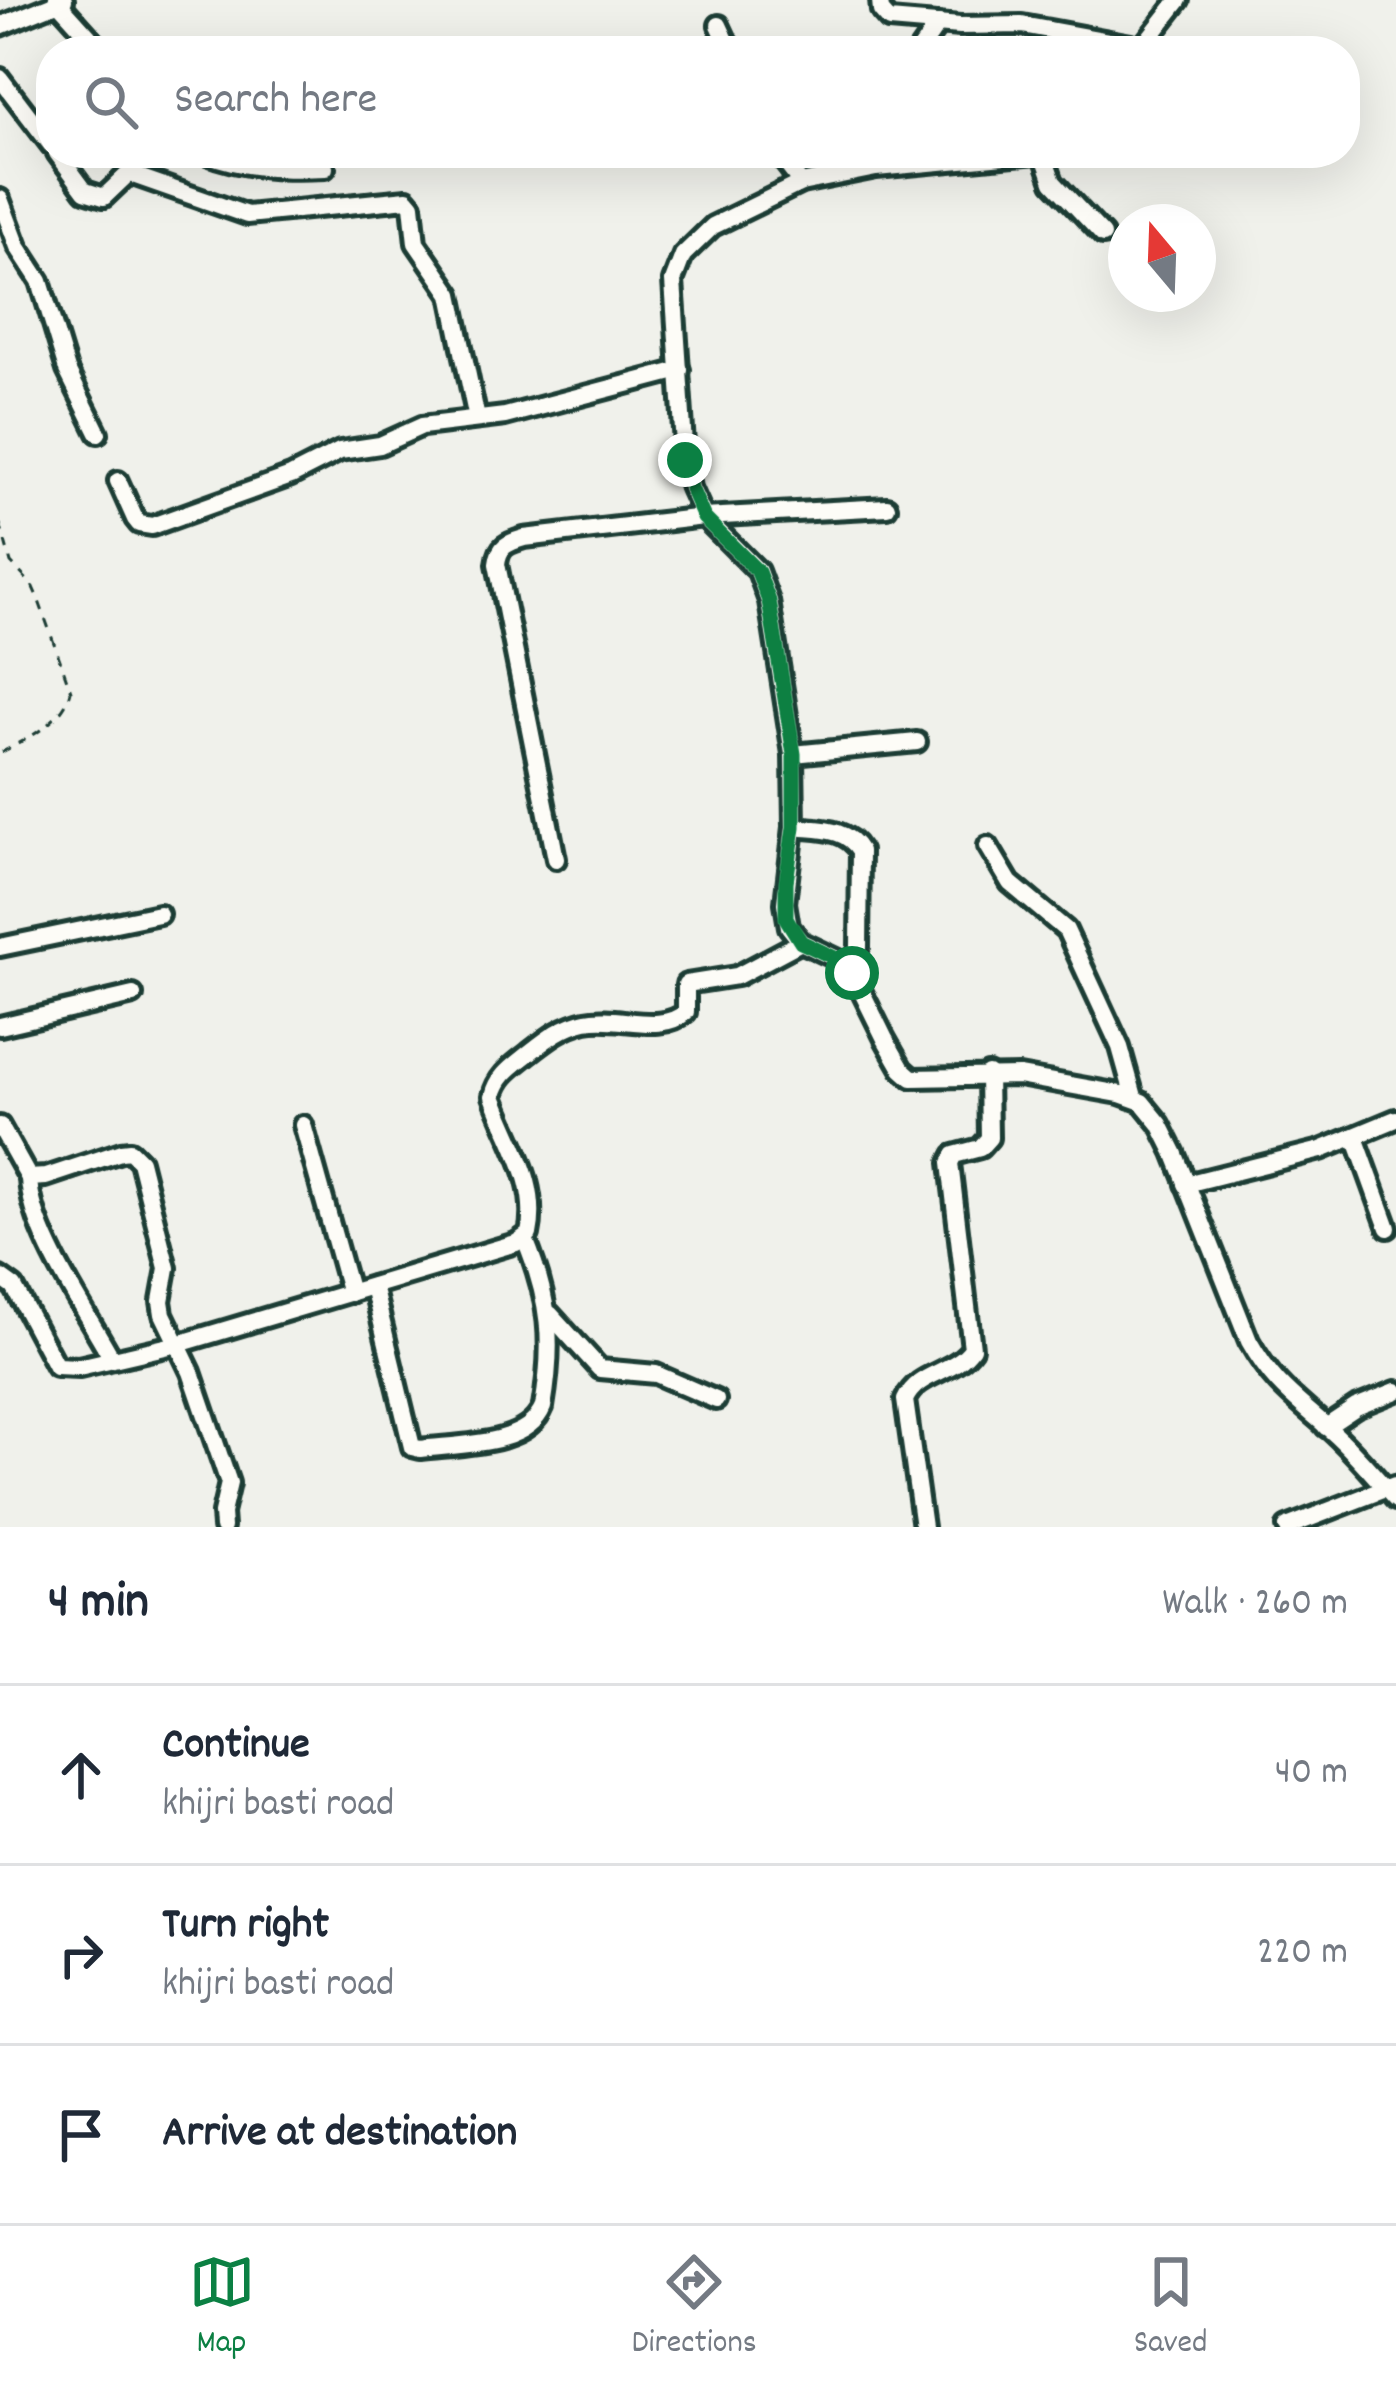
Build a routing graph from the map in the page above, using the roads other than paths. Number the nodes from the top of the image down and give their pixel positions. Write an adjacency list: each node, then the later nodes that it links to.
1 (880, 0): 4 (street)
2 (1179, 0): 11 (street)
3 (59, 1): 6 (street); 7 (street)
4 (938, 24): 9 (street); 10 (street)
5 (719, 25): 8 (street)
6 (0, 26)
7 (89, 36)
8 (724, 36)
9 (930, 36)
10 (1077, 36)
11 (1151, 36)
12 (0, 78): 13 (street)
13 (36, 125)
14 (70, 168): 21 (street)
15 (136, 168): 21 (street)
16 (260, 168): 17 (street)
17 (325, 168)
18 (790, 168): 22 (street)
19 (851, 168): 22 (street)
20 (1047, 168): 24 (street)
21 (130, 175): 26 (street)
22 (801, 183): 25 (street)
23 (0, 199): 27 (street)
24 (1103, 236)
25 (680, 370): 26 (street); 30 (street)
26 (477, 419): 28 (street)
27 (98, 433)
28 (118, 481)
29 (886, 507): 30 (street)
30 (704, 518): 32 (street); 35 (street)
31 (917, 742): 32 (street)
32 (794, 754): 33 (street)
33 (794, 827): 37 (street); 39 (street)
34 (988, 846): 43 (street)
35 (556, 859)
36 (159, 914): 38 (street)
37 (801, 942): 39 (street); 51 (street)
38 (0, 947)
39 (852, 973): 42 (street)
40 (133, 995): 41 (street)
41 (0, 1026)
42 (988, 1074): 43 (street); 63 (street)
43 (1134, 1097): 49 (street)
44 (1396, 1119): 47 (street)
45 (303, 1125): 54 (street)
46 (0, 1126): 48 (street)
47 (1355, 1137): 49 (street); 50 (street)
48 (29, 1178): 56 (street); 57 (street)
49 (1186, 1184): 60 (street)
50 (1388, 1228)
51 (525, 1239): 53 (street); 55 (street)
52 (0, 1277): 57 (street)
53 (373, 1286): 54 (street); 55 (street)
54 (350, 1293): 56 (street)
55 (549, 1313): 59 (street)
56 (178, 1344): 57 (street); 62 (street)
57 (112, 1359)
58 (1396, 1391): 60 (street)
59 (716, 1400)
60 (1326, 1426): 61 (street)
61 (1393, 1491): 64 (street)
62 (224, 1527)
63 (923, 1527)
64 (1287, 1527)

